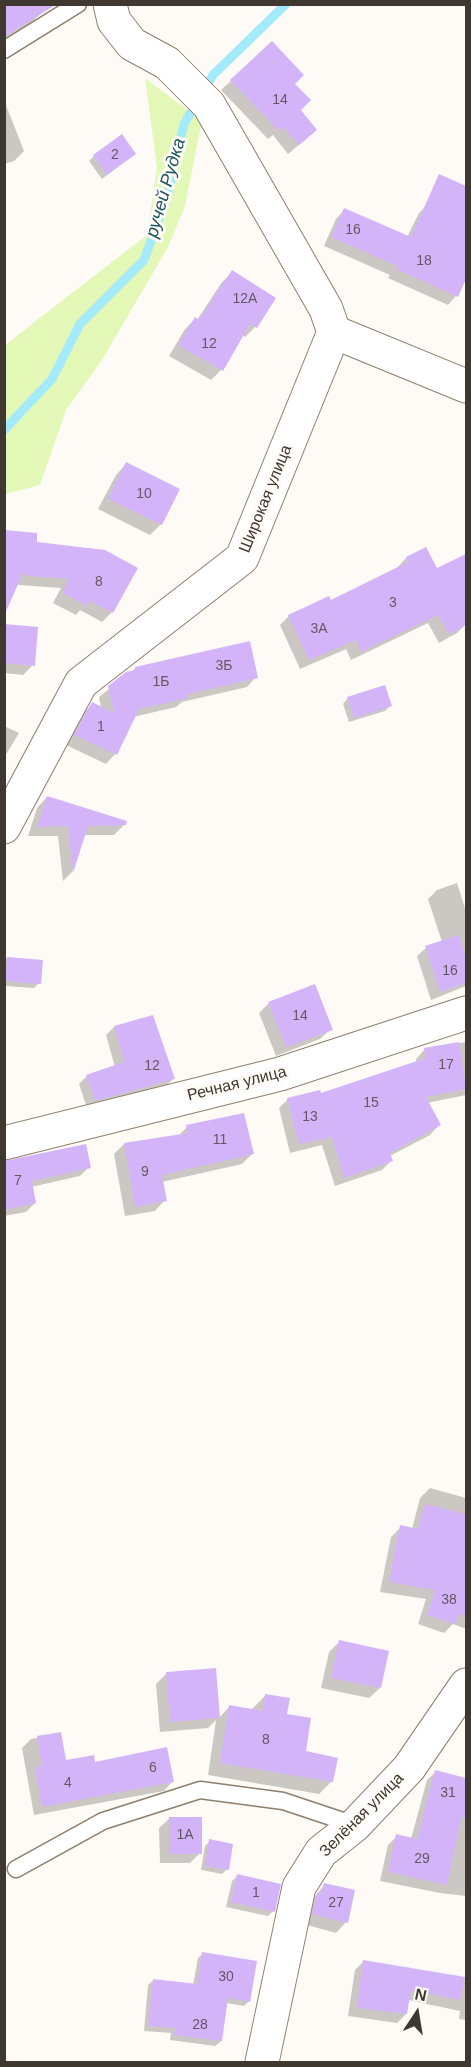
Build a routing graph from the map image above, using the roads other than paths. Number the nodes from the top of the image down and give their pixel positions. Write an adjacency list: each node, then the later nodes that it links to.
1 (78, 4): 3 (lane)
2 (110, 4): 4 (street)
3 (4, 50)
4 (334, 332): 5 (street); 6 (street, Широкая улица)
5 (466, 386)
6 (4, 827)
7 (466, 1013): 8 (street, Речная улица)
8 (4, 1143)
9 (466, 1685): 10 (street, Зелёная улица)
10 (355, 1825): 11 (lane); 12 (street, Зелёная улица)
11 (16, 1869)
12 (262, 2062)

